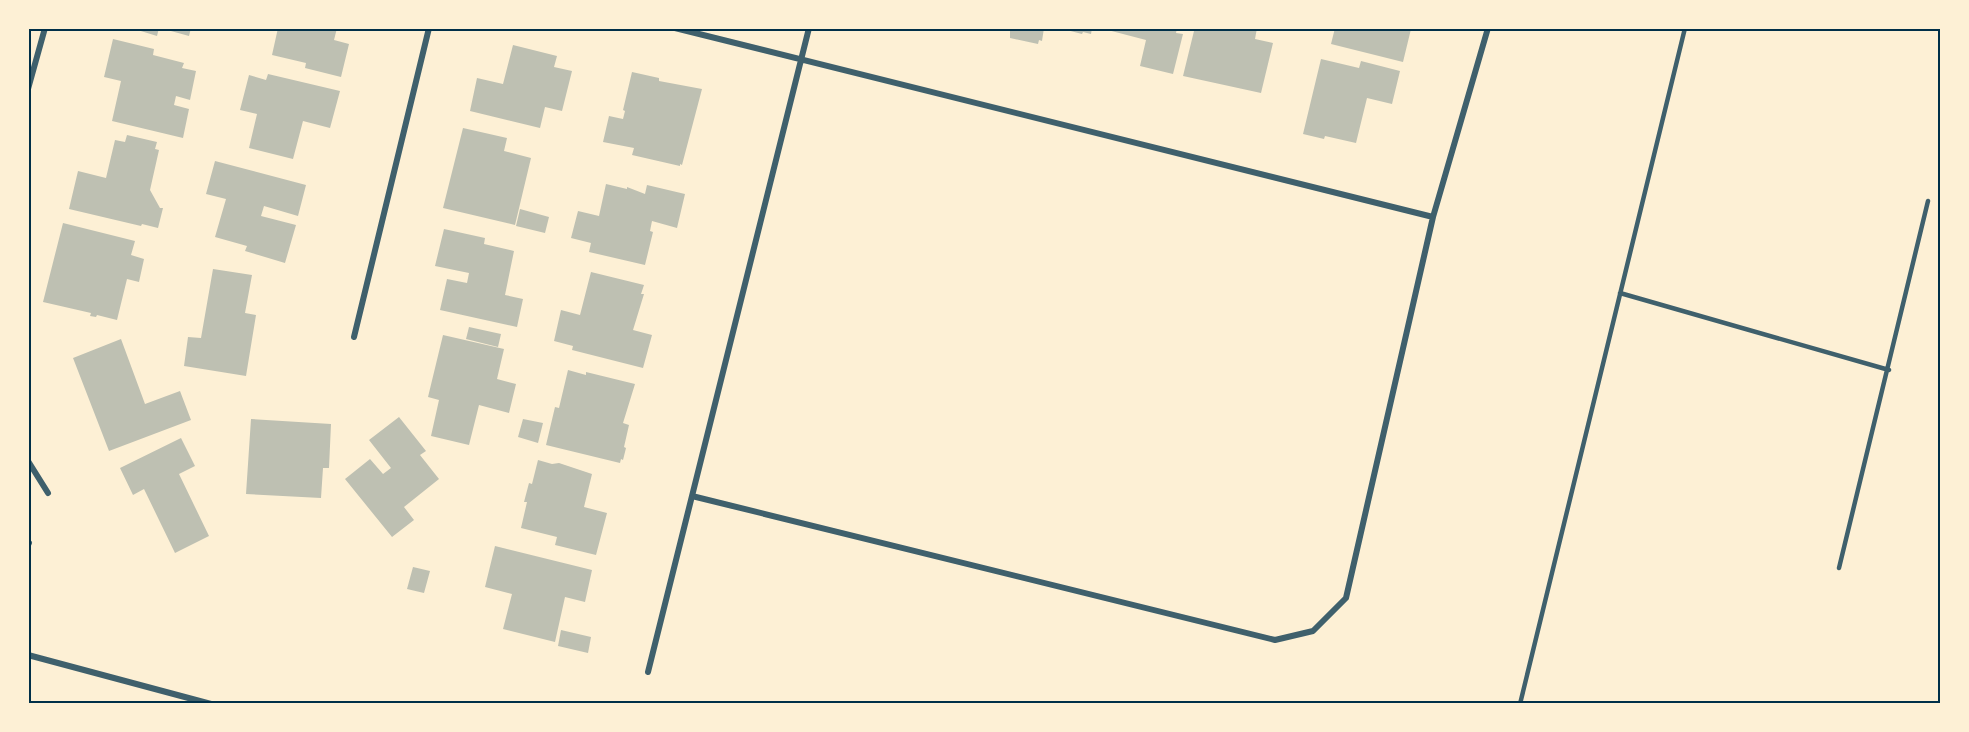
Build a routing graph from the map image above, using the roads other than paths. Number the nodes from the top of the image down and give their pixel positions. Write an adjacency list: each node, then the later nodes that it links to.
1 (45, 28): 8 (street)
2 (429, 28): 12 (street)
3 (675, 28): 7 (street)
4 (809, 28): 7 (street)
5 (1488, 28): 10 (street)
6 (1685, 28): 11 (lane)
7 (801, 60): 10 (street); 16 (street)
8 (28, 89)
9 (1928, 201): 13 (lane)
10 (1433, 217): 16 (street)
11 (1620, 293): 13 (lane); 21 (lane)
12 (354, 336)
13 (1888, 370): 17 (lane)
14 (28, 460): 15 (street)
15 (48, 493)
16 (692, 496): 19 (street)
17 (1839, 568)
18 (28, 655): 20 (street)
19 (648, 672)
20 (211, 704)
21 (1520, 704)

